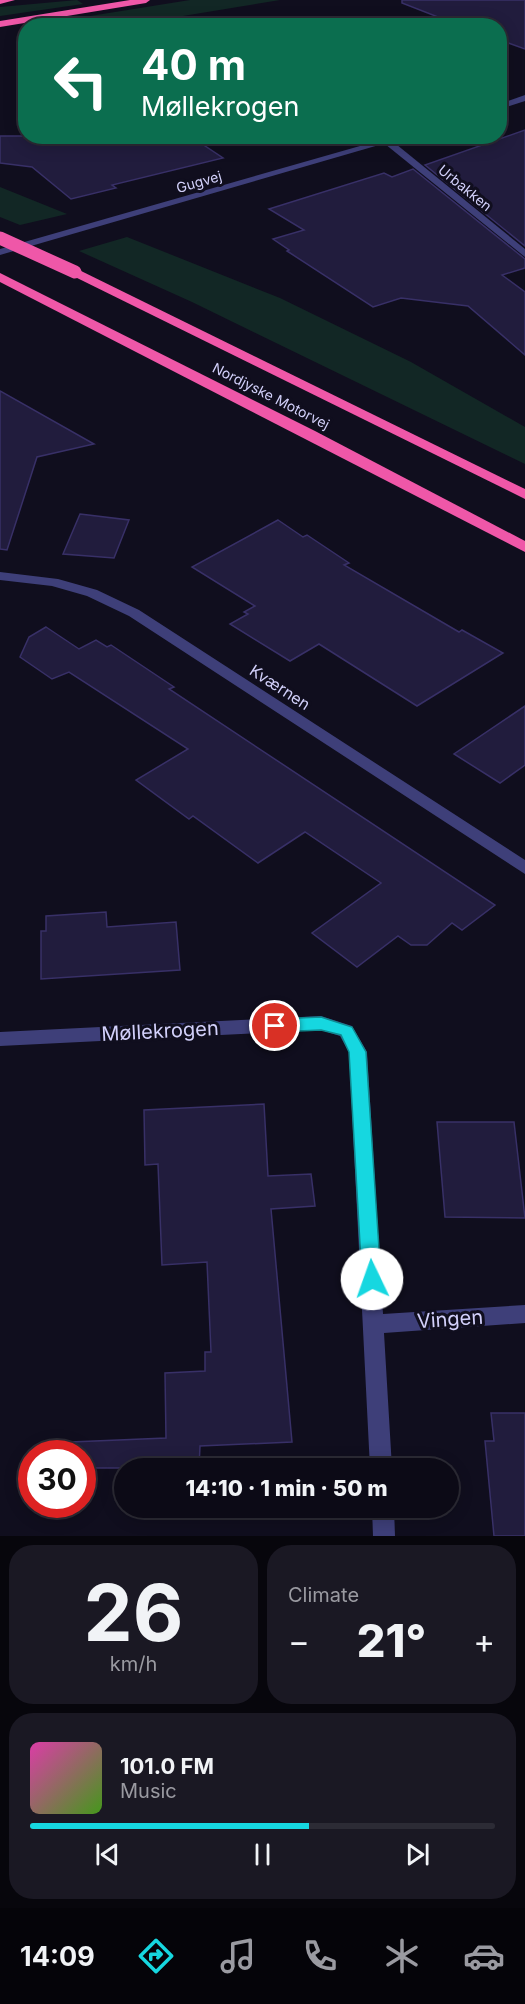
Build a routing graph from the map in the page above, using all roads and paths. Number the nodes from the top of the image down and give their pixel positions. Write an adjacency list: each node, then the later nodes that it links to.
1 (10, 0): 3 (highway)
2 (146, 0): 4 (highway)
3 (0, 1)
4 (36, 18)
5 (18, 21): 6 (highway)
6 (0, 24)
7 (525, 98): 8 (street)
8 (507, 104)
9 (380, 144): 12 (street, Gugvej)
10 (389, 144): 13 (street, Urbakken)
11 (0, 238): 15 (highway, Nordjyske Motorvej, bridge)
12 (0, 252)
13 (525, 254)
14 (0, 277): 16 (highway, Nordjyske Motorvej)
15 (525, 495)
16 (525, 547)
17 (0, 576): 18 (street, Kværnen)
18 (525, 868)
19 (0, 1039): 21 (street, Møllekrogen)
20 (525, 1314): 21 (street, Vingen)
21 (374, 1324): 22 (street, Møllekrogen)
22 (381, 1458)
23 (383, 1518): 24 (street)
24 (384, 1536)

